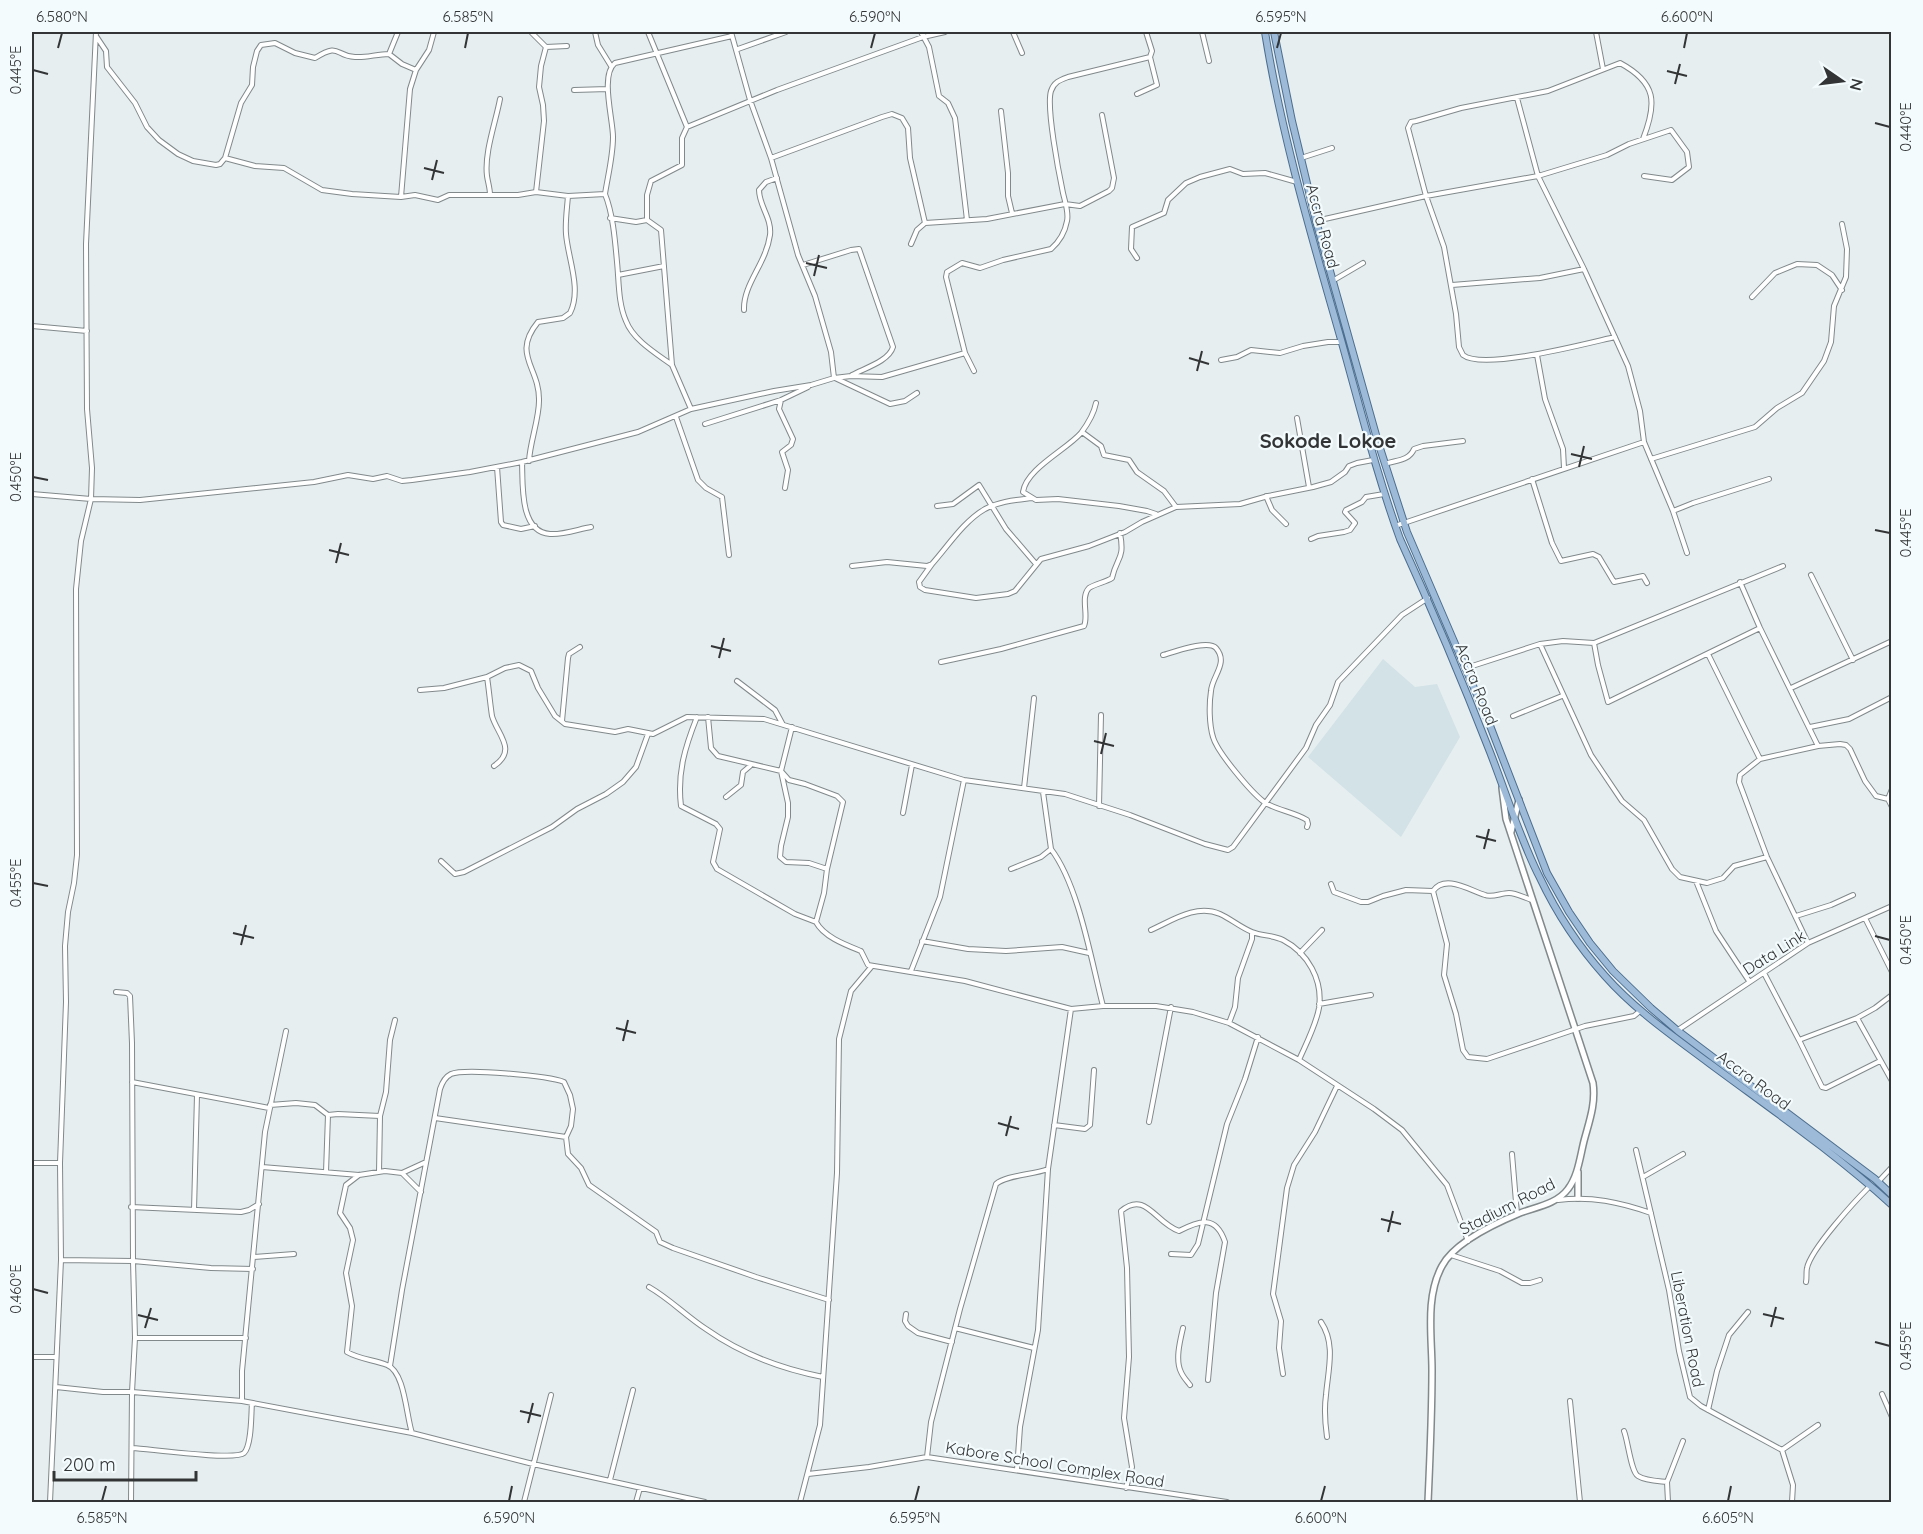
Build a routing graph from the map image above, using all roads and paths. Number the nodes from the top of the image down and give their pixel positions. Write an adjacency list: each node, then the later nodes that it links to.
1 (398, 32): 23 (street)
2 (434, 32): 28 (street)
3 (531, 32): 19 (street)
4 (594, 32): 26 (street)
5 (648, 32): 21 (street)
6 (786, 32): 20 (street)
7 (921, 32): 17 (street)
8 (945, 32): 17 (street)
9 (1013, 32): 22 (street)
10 (1146, 32): 24 (street)
11 (1202, 32): 25 (street)
12 (1265, 32): 46 (main road, Accra Road)
13 (1274, 32): 42 (main road, Accra Road)
14 (1596, 32): 27 (street)
15 (96, 34): 40 (street); 74 (street)
16 (732, 34): 20 (street); 21 (street)
17 (923, 37): 34 (street); 57 (street)
18 (567, 46): 19 (street)
19 (546, 47): 47 (street)
20 (738, 49): 34 (street)
21 (657, 52): 26 (street); 37 (street)
22 (1022, 53)
23 (388, 54): 28 (street); 40 (street)
24 (1150, 57): 31 (street); 53 (street)
25 (1209, 61)
26 (611, 66): 29 (street)
27 (1603, 69): 32 (street); 38 (street)
28 (416, 70): 52 (street)
29 (608, 89): 30 (street); 48 (street)
30 (574, 90)
31 (1137, 94)
32 (1517, 98): 43 (street); 51 (street)
33 (500, 99): 49 (street)
34 (750, 100): 37 (street); 41 (street)
35 (1001, 111): 54 (street)
36 (1102, 115): 53 (street)
37 (687, 127): 56 (street)
38 (1643, 139): 43 (street); 44 (street)
39 (1332, 148): 42 (street)
40 (225, 158): 52 (street)
41 (771, 158): 45 (street); 59 (street)
42 (1301, 158): 58 (main road, Accra Road)
43 (1538, 176): 51 (street); 66 (street)
44 (1644, 176)
45 (777, 178): 64 (street); 72 (street)
46 (1297, 182): 62 (street); 76 (main road, Accra Road)
47 (536, 192): 49 (street); 50 (street)
48 (605, 194): 50 (street); 55 (street)
49 (490, 195): 52 (street)
50 (568, 196): 97 (street)
51 (1426, 196): 58 (street); 69 (street)
52 (401, 197)
53 (1065, 204): 54 (street); 77 (street)
54 (1012, 213): 57 (street)
55 (610, 218): 56 (street); 67 (street)
56 (647, 220): 65 (street)
57 (967, 220): 59 (street)
58 (1316, 220): 68 (main road, Accra Road)
59 (925, 223): 61 (street)
60 (1842, 224): 70 (street)
61 (911, 244)
62 (1137, 258)
63 (1362, 263): 68 (street)
64 (803, 265): 82 (street); 83 (street)
65 (664, 266): 67 (street); 80 (street)
66 (1584, 269): 69 (street); 75 (street)
67 (618, 275): 80 (street)
68 (1334, 280): 99 (main road, Accra Road)
69 (1452, 285): 78 (street)
70 (1842, 291): 71 (street); 95 (street)
71 (1752, 297)
72 (744, 310)
73 (32, 326): 74 (street)
74 (87, 331): 110 (street)
75 (1615, 337): 78 (street); 94 (street)
76 (1341, 342): 79 (street); 96 (main road, Accra Road)
77 (965, 353): 81 (street); 82 (street)
78 (1537, 355): 101 (street)
79 (1221, 360)
80 (672, 365): 88 (street)
81 (974, 371)
82 (850, 376): 83 (street)
83 (834, 378): 84 (street); 85 (street)
84 (811, 385): 86 (street); 88 (street)
85 (917, 393)
86 (781, 400): 91 (street); 105 (street)
87 (1096, 404): 92 (street)
88 (691, 409): 89 (street)
89 (676, 417): 97 (street); 124 (street)
90 (1297, 418): 104 (street)
91 (705, 424)
92 (1082, 432): 109 (street); 113 (street)
93 (1463, 441): 99 (street)
94 (1644, 442): 95 (street); 101 (street)
95 (1651, 459): 114 (street)
96 (1373, 460): 104 (street); 107 (main road, Accra Road)
97 (529, 461): 98 (street)
98 (522, 462): 100 (street); 118 (street)
99 (1385, 464): 116 (main road, Accra Road)
100 (497, 467): 110 (street); 118 (street)
101 (1564, 468): 102 (street)
102 (1532, 479): 116 (street); 131 (street)
103 (1769, 479): 114 (street)
104 (1309, 487): 108 (street)
105 (785, 488)
106 (32, 494): 110 (street)
107 (1384, 494): 119 (main road, Accra Road); 122 (street)
108 (1266, 496): 113 (street); 117 (street)
109 (1032, 498): 112 (street); 115 (street)
110 (90, 499): 242 (street)
111 (937, 506): 112 (street)
112 (992, 507): 125 (street); 126 (street)
113 (1176, 507): 115 (street)
114 (1673, 511): 123 (street)
115 (1157, 514): 121 (street)
116 (1404, 522): 119 (street); 132 (main road, Accra Road)
117 (1286, 524)
118 (535, 526): 120 (street)
119 (1395, 526): 133 (main road, Accra Road)
120 (591, 527)
121 (1120, 533): 126 (street); 142 (street)
122 (1311, 539)
123 (1687, 553)
124 (729, 555)
125 (932, 564): 126 (street); 127 (street)
126 (1036, 564)
127 (852, 566)
128 (1783, 566): 130 (street)
129 (1811, 575): 141 (street)
130 (1740, 582): 134 (street); 136 (street)
131 (1647, 583)
132 (1435, 594): 133 (street); 143 (main road, Accra Road)
133 (1427, 598): 167 (main road, Accra Road); 174 (street)
134 (1760, 628): 139 (street); 146 (street)
135 (1892, 641): 141 (street)
136 (1594, 643): 137 (street); 139 (street)
137 (1540, 644): 143 (street); 148 (street)
138 (580, 646): 155 (street)
139 (1708, 654): 161 (street)
140 (1163, 655): 174 (street)
141 (1853, 660): 146 (street)
142 (941, 662)
143 (1466, 668): 173 (main road, Accra Road)
144 (487, 677): 147 (street); 155 (street); 164 (street)
145 (737, 681): 156 (street)
146 (1791, 688): 158 (street)
147 (420, 690)
148 (1562, 696): 152 (street); 186 (street)
149 (1892, 697): 158 (street)
150 (1034, 698): 168 (street)
151 (1101, 715): 175 (street)
152 (1514, 716)
153 (698, 717): 154 (street); 159 (street); 194 (street)
154 (708, 717): 156 (street); 162 (street)
155 (562, 721): 159 (street)
156 (782, 723): 157 (street)
157 (792, 726): 163 (street); 165 (street)
158 (1810, 727): 160 (street)
159 (648, 734): 183 (street)
160 (1818, 746): 161 (street); 172 (street)
161 (1760, 759): 182 (street)
162 (750, 765): 165 (street); 171 (street)
163 (912, 765): 166 (street); 177 (street)
164 (494, 766)
165 (781, 771): 184 (street); 184 (street)
166 (964, 780): 168 (street); 198 (street)
167 (1502, 781): 178 (main road, Accra Road); 180 (main road)
168 (1024, 788): 170 (street)
169 (1892, 789): 172 (street)
170 (1043, 792): 175 (street); 181 (street)
171 (726, 797)
172 (1888, 799): 176 (street)
173 (1519, 800): 178 (main road, Stadium Road); 220 (main road, Accra Road)
174 (1265, 802): 175 (street); 179 (street)
175 (1099, 806)
176 (1892, 807)
177 (903, 813)
178 (1514, 813): 180 (main road, Stadium Road); 214 (main road, Accra Road)
179 (1307, 827)
180 (1511, 833): 190 (main road, Stadium Road)
181 (1051, 849): 185 (street); 200 (street)
182 (1767, 857): 186 (street); 192 (street)
183 (441, 861)
184 (827, 868): 194 (street)
185 (1011, 869)
186 (1696, 880): 206 (street)
187 (1331, 884): 188 (street)
188 (1433, 891): 190 (street); 219 (street)
189 (1853, 895): 192 (street)
190 (1532, 900): 219 (main road, Stadium Road)
191 (1892, 906): 193 (street, Data Link)
192 (1796, 916): 199 (street)
193 (1864, 918): 199 (street, Data Link); 204 (street)
194 (816, 922): 202 (street)
195 (1151, 930): 197 (street)
196 (1322, 930): 201 (street)
197 (1252, 932): 201 (street); 217 (street)
198 (921, 941): 200 (street); 203 (street)
199 (1808, 943): 205 (street, Data Link)
200 (1089, 953): 211 (street)
201 (1300, 953): 210 (street)
202 (873, 966): 203 (street); 276 (street)
203 (911, 971): 213 (street)
204 (1892, 972)
205 (1764, 973): 206 (street, Data Link); 222 (street)
206 (1749, 981): 220 (street, Data Link)
207 (116, 992): 227 (street)
208 (1892, 994): 215 (street)
209 (1371, 995): 210 (street)
210 (1319, 1004): 223 (street)
211 (1102, 1006): 212 (street); 213 (street)
212 (1171, 1008): 217 (street); 234 (street)
213 (1071, 1009): 235 (street)
214 (1641, 1010): 219 (street); 253 (main road, Accra Road)
215 (1857, 1018): 222 (street); 224 (street)
216 (395, 1020): 232 (street)
217 (1229, 1023): 221 (street)
218 (286, 1031): 230 (street)
219 (1574, 1031): 245 (main road, Stadium Road)
220 (1677, 1031): 252 (main road, Accra Road)
221 (1258, 1037): 223 (street); 264 (street)
222 (1799, 1040): 224 (street)
223 (1299, 1060): 228 (street)
224 (1880, 1061): 226 (street)
225 (1094, 1070): 235 (street)
226 (1892, 1081)
227 (132, 1082): 229 (street); 260 (street)
228 (1337, 1086): 265 (street); 289 (street)
229 (197, 1095): 230 (street); 261 (street)
230 (269, 1106): 231 (street); 243 (street)
231 (328, 1115): 232 (street); 247 (street)
232 (380, 1116): 248 (street)
233 (435, 1118): 236 (street); 236 (street); 240 (street)
234 (1149, 1122)
235 (1054, 1125): 246 (street)
236 (567, 1137): 276 (street)
237 (1636, 1150): 251 (street, Liberation Road)
238 (1512, 1154): 262 (street)
239 (1683, 1154): 251 (street)
240 (427, 1162): 249 (street); 254 (street)
241 (32, 1163): 242 (street)
242 (60, 1163): 270 (street)
243 (262, 1167): 247 (street); 258 (street)
244 (1892, 1167): 252 (street)
245 (1577, 1168): 256 (main road); 257 (main road, Stadium Road)
246 (1048, 1169): 281 (street); 285 (street)
247 (326, 1172): 250 (street)
248 (379, 1172): 249 (street); 250 (street)
249 (402, 1173): 254 (street)
250 (359, 1174): 288 (street)
251 (1643, 1177): 263 (street, Liberation Road)
252 (1878, 1182): 255 (main road, Accra Road)
253 (1870, 1185): 259 (main road, Accra Road); 274 (street)
254 (421, 1192): 288 (street)
255 (1892, 1195)
256 (1578, 1198): 257 (street); 263 (street)
257 (1556, 1200): 262 (main road, Stadium Road)
258 (259, 1204): 261 (street); 269 (street)
259 (1892, 1204)
260 (131, 1207): 261 (street); 271 (street)
261 (194, 1210)
262 (1517, 1214): 265 (main road, Stadium Road)
263 (1651, 1214): 301 (street, Liberation Road)
264 (1205, 1222): 267 (street); 291 (street); 317 (street)
265 (1468, 1240): 268 (main road, Stadium Road)
266 (294, 1254): 269 (street)
267 (1171, 1254)
268 (1450, 1255): 273 (street); 326 (main road, Stadium Road)
269 (254, 1257): 272 (street)
270 (61, 1260): 271 (street); 287 (street)
271 (133, 1261): 272 (street); 282 (street)
272 (253, 1269): 283 (street)
273 (1540, 1280)
274 (1806, 1282)
275 (649, 1287): 290 (street)
276 (830, 1299): 290 (street)
277 (1748, 1312): 301 (street)
278 (906, 1314): 284 (street)
279 (1321, 1322): 306 (street)
280 (1183, 1328): 292 (street)
281 (955, 1329): 284 (street); 285 (street)
282 (135, 1338): 283 (street); 295 (street)
283 (246, 1338): 298 (street)
284 (952, 1342): 310 (street)
285 (1034, 1348): 312 (street)
286 (32, 1357): 287 (street)
287 (55, 1357): 293 (street)
288 (390, 1366): 305 (street)
289 (1283, 1374)
290 (823, 1377): 313 (street)
291 (1208, 1380)
292 (1190, 1385)
293 (56, 1386): 295 (street); 319 (street)
294 (633, 1390): 314 (street)
295 (132, 1392): 298 (street); 308 (street)
296 (1881, 1394): 302 (street)
297 (551, 1395): 311 (street)
298 (242, 1401): 300 (street)
299 (1570, 1401): 327 (street)
300 (252, 1403): 305 (street); 308 (street)
301 (1708, 1410): 309 (street, Liberation Road)
302 (1892, 1417)
303 (1818, 1425): 309 (street)
304 (1624, 1431): 315 (street)
305 (412, 1433): 311 (street)
306 (1327, 1437)
307 (1683, 1441): 315 (street)
308 (133, 1448): 320 (street)
309 (1782, 1450): 329 (street)
310 (927, 1457): 312 (street, Kabore School Complex Road); 313 (street, Kabore School Complex Road)
311 (533, 1464): 314 (street); 321 (street)
312 (1017, 1470): 317 (street, Kabore School Complex Road)
313 (808, 1474): 324 (street)
314 (610, 1480): 316 (street)
315 (1667, 1482): 328 (street)
316 (640, 1488): 322 (street); 323 (street)
317 (1126, 1488): 318 (street, Kabore School Complex Road)
318 (1195, 1500): 325 (street, Kabore School Complex Road)
319 (50, 1503)
320 (131, 1503)
321 (524, 1503)
322 (636, 1503)
323 (705, 1503)
324 (800, 1503)
325 (1227, 1503)
326 (1428, 1503)
327 (1580, 1503)
328 (1668, 1503)
329 (1792, 1503)

